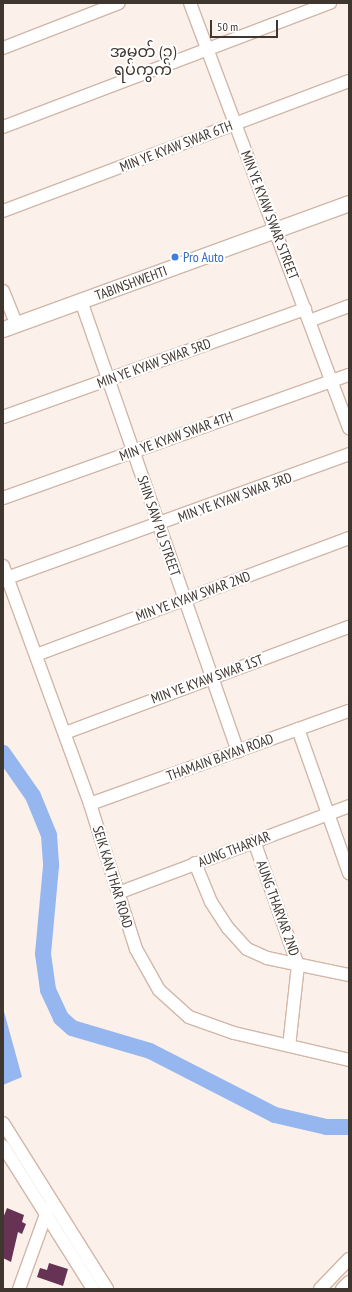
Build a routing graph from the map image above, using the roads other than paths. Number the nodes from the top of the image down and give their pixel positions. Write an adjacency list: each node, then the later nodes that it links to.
1 (119, 3): 4 (street)
2 (190, 3): 5 (street, MIN YE KYAW SWAR STREET)
3 (330, 3): 5 (street)
4 (3, 48)
5 (207, 50): 7 (street, MIN YE KYAW SWAR STREET); 8 (street)
6 (349, 81): 7 (street, MIN YE KYAW SWAR 6TH)
7 (235, 124): 10 (street, MIN YE KYAW SWAR 6TH); 11 (street, MIN YE KYAW SWAR STREET)
8 (3, 127)
9 (349, 203): 11 (main road, TABINSHWEHTI)
10 (3, 211)
11 (276, 231): 13 (main road, TABINSHWEHTI); 15 (street, MIN YE KYAW SWAR STREET)
12 (3, 290): 17 (street)
13 (81, 301): 17 (main road, TABINSHWEHTI); 19 (street, SHIN SAW PU STREET)
14 (349, 306): 16 (street)
15 (305, 310): 16 (street, MIN YE KYAW SWAR STREET); 19 (street, MIN YE KYAW SWAR 5RD)
16 (309, 321): 20 (street, MIN YE KYAW SWAR STREET)
17 (9, 327)
18 (349, 375): 20 (street, MIN YE KYAW SWAR 4TH)
19 (109, 380): 21 (street, MIN YE KYAW SWAR 5RD); 23 (street, SHIN SAW PU STREET)
20 (332, 381): 22 (street, MIN YE KYAW SWAR STREET); 23 (street, MIN YE KYAW SWAR 4TH)
21 (3, 417)
22 (349, 428)
23 (134, 451): 25 (street, MIN YE KYAW SWAR 4TH); 26 (street, SHIN SAW PU STREET)
24 (349, 454): 26 (street, MIN YE KYAW SWAR 3RD)
25 (3, 498)
26 (158, 525): 29 (street, MIN YE KYAW SWAR 3RD); 30 (street, SHIN SAW PU STREET)
27 (349, 538): 30 (street, MIN YE KYAW SWAR 2ND)
28 (3, 566): 29 (street, SEIK KAN THAR ROAD)
29 (7, 578): 32 (street, SEIK KAN THAR ROAD)
30 (185, 599): 32 (street, MIN YE KYAW SWAR 2ND); 33 (street, SHIN SAW PU STREET)
31 (349, 627): 33 (street, MIN YE KYAW SWAR 1ST)
32 (36, 655): 36 (street, SEIK KAN THAR ROAD)
33 (212, 676): 36 (street, MIN YE KYAW SWAR 1ST); 37 (street, SHIN SAW PU STREET)
34 (349, 711): 35 (street, THAMAIN BAYAN ROAD)
35 (298, 729): 37 (street, THAMAIN BAYAN ROAD); 40 (street)
36 (65, 733): 38 (street, SEIK KAN THAR ROAD)
37 (238, 751): 38 (street, THAMAIN BAYAN ROAD)
38 (90, 804): 44 (street, SEIK KAN THAR ROAD)
39 (349, 806): 40 (street, AUNG THARYAR)
40 (329, 814): 41 (street, AUNG THARYAR); 43 (street)
41 (254, 841): 42 (street, AUNG THARYAR); 45 (street, AUNG THARYAR 2ND)
42 (195, 863): 44 (street, AUNG THARYAR); 45 (street)
43 (349, 873)
44 (118, 893): 47 (street, SEIK KAN THAR ROAD)
45 (298, 965): 46 (street); 47 (street, AUNG THARYAR 2ND)
46 (349, 975)
47 (290, 1046): 48 (street, SEIK KAN THAR ROAD)
48 (349, 1060)
49 (3, 1124): 51 (street)
50 (3, 1146): 52 (street)
51 (56, 1203): 52 (street); 57 (street)
52 (45, 1211): 55 (street); 56 (street)
53 (349, 1259): 58 (street)
54 (349, 1282): 59 (street)
55 (19, 1289)
56 (93, 1289)
57 (107, 1289)
58 (320, 1289)
59 (342, 1289)

